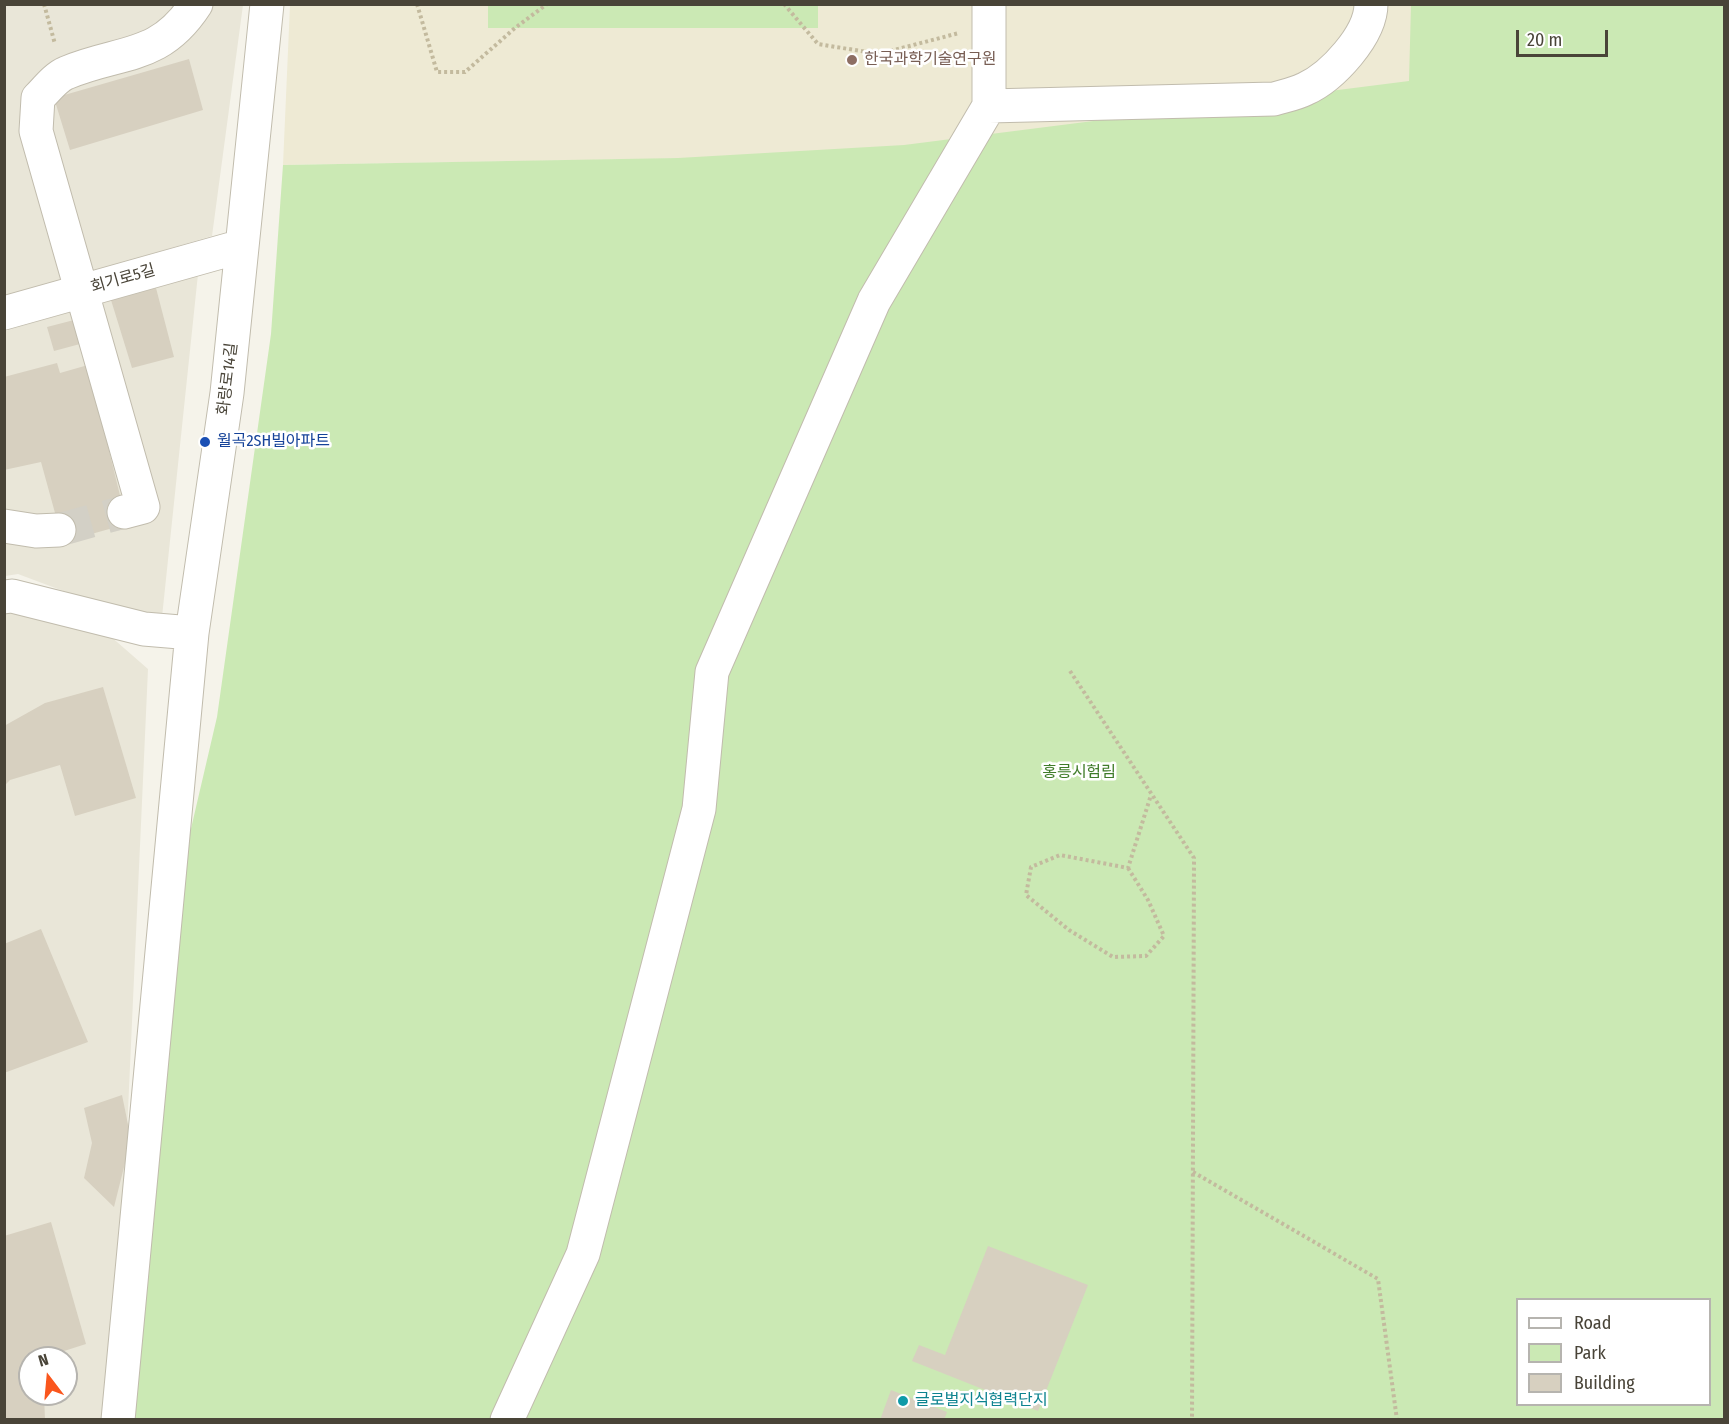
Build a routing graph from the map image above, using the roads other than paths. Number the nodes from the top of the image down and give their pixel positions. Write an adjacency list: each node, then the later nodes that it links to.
1 (196, 4): 7 (street)
2 (267, 4): 6 (street, 화랑로14길)
3 (1371, 4): 5 (street)
4 (989, 15): 5 (street)
5 (989, 105): 17 (street)
6 (242, 246): 7 (street, 회기로5길); 13 (street, 화랑로14길)
7 (82, 291): 8 (street, 회기로5길); 9 (street)
8 (4, 314)
9 (124, 512)
10 (4, 526): 11 (street)
11 (59, 530)
12 (4, 597): 13 (street)
13 (192, 633): 14 (street, 화랑로14길)
14 (123, 1352): 15 (street); 16 (street)
15 (108, 1419)
16 (118, 1419)
17 (507, 1419)

